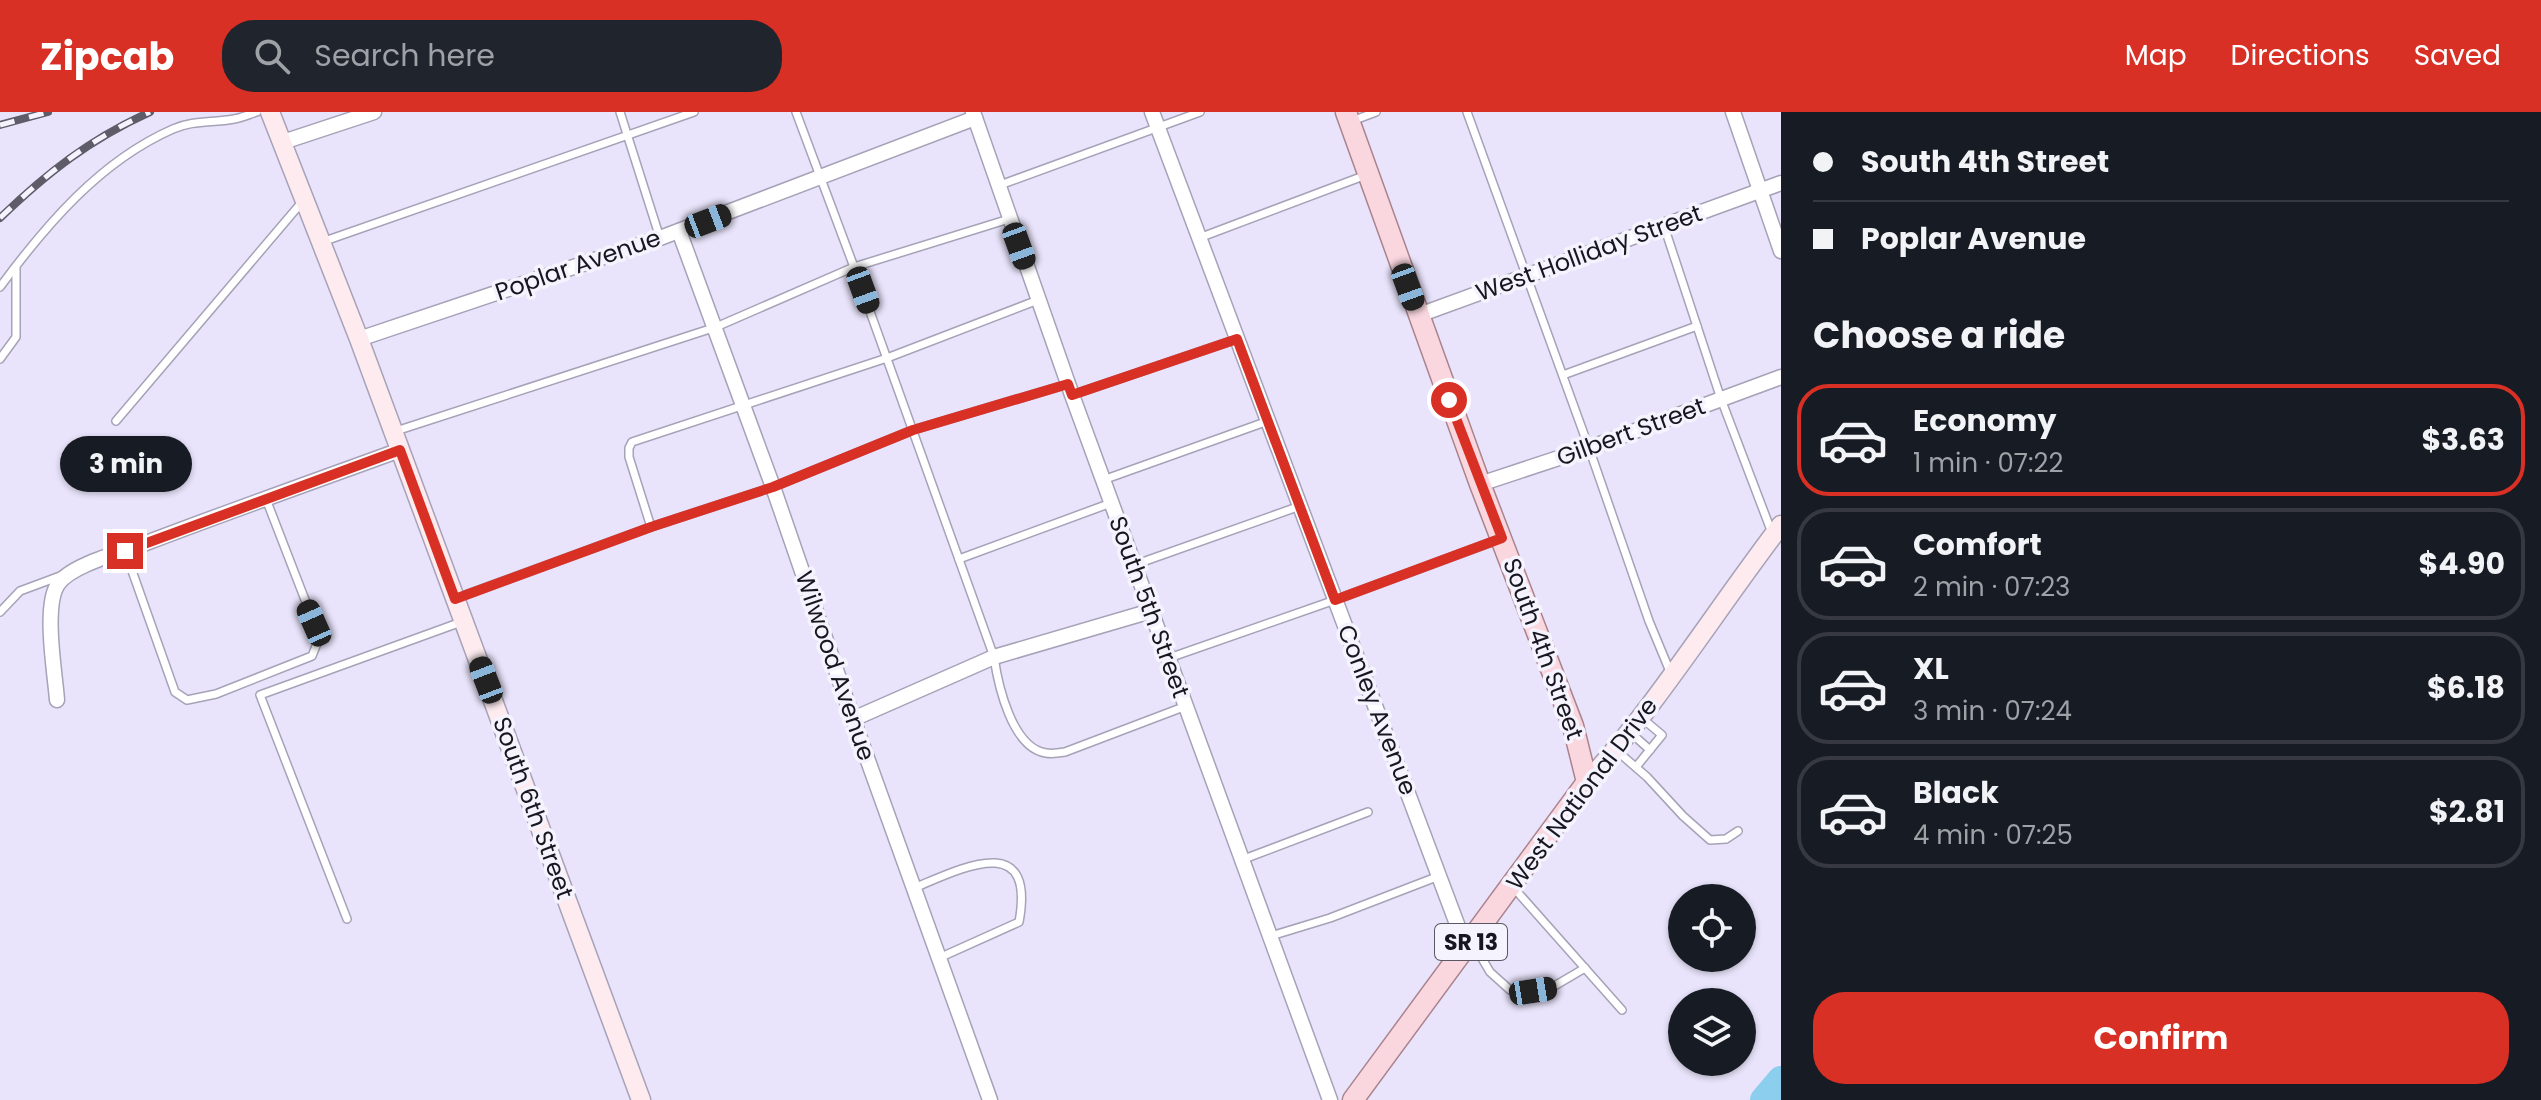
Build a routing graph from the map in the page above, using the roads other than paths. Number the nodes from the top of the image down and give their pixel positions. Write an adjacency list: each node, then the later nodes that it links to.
1 (257, 112): 30 (lane)
2 (270, 112): 16 (street, South 6th Street)
3 (374, 112): 16 (street)
4 (620, 112): 15 (lane)
5 (694, 112): 15 (lane)
6 (796, 112): 18 (lane)
7 (1152, 112): 14 (street, Conley Avenue)
8 (1200, 112): 14 (lane)
9 (1376, 112): 13 (lane)
10 (1467, 112): 32 (lane)
11 (1733, 112): 21 (street)
12 (974, 115): 18 (street, Poplar Avenue); 20 (street, South 5th Street)
13 (1348, 117): 17 (main road, South 4th Street)
14 (1157, 127): 20 (lane); 27 (street, Conley Avenue)
15 (629, 135): 26 (lane); 28 (lane)
16 (283, 142): 22 (street, South 6th Street)
17 (1368, 174): 27 (lane); 35 (main road, South 4th Street)
18 (821, 177): 25 (street, Poplar Avenue); 31 (lane)
19 (1781, 183): 21 (street, West Holliday Street)
20 (998, 186): 23 (street, South 5th Street)
21 (1759, 191): 24 (street, West Holliday Street); 29 (street)
22 (304, 200): 28 (street, South 6th Street); 47 (lane)
23 (1009, 219): 31 (lane); 34 (street, South 5th Street)
24 (1664, 226): 32 (street, West Holliday Street); 36 (lane)
25 (679, 231): 26 (street, Poplar Avenue); 37 (street, Wilwood Avenue)
26 (660, 238): 38 (street, Poplar Avenue)
27 (1199, 238): 39 (street, Conley Avenue)
28 (320, 243): 38 (street, South 6th Street)
29 (1781, 251)
30 (16, 266): 33 (lane); 41 (lane)
31 (854, 267): 37 (lane); 40 (lane)
32 (1527, 276): 35 (street, West Holliday Street); 42 (lane)
33 (0, 287)
34 (1038, 300): 40 (lane); 44 (street, South 5th Street)
35 (1419, 315): 54 (main road, South 4th Street)
36 (1697, 326): 42 (lane); 45 (lane)
37 (716, 327): 46 (street, Wilwood Avenue); 50 (lane)
38 (359, 339): 50 (street, South 6th Street)
39 (1237, 339): 44 (lane); 48 (street, Conley Avenue)
40 (887, 358): 46 (lane); 49 (lane)
41 (0, 359)
42 (1563, 375): 51 (lane)
43 (1781, 377): 45 (street, Gilbert Street)
44 (1070, 390): 49 (lane); 53 (street, South 5th Street)
45 (1721, 399): 51 (street, Gilbert Street); 60 (lane)
46 (742, 406): 55 (street, Wilwood Avenue); 59 (lane)
47 (116, 421)
48 (1268, 421): 53 (lane); 58 (street, Conley Avenue)
49 (913, 430): 55 (lane); 63 (lane)
50 (393, 432): 52 (street, South 6th Street)
51 (1589, 448): 54 (street, Gilbert Street); 73 (lane)
52 (400, 450): 56 (street); 66 (street, South 6th Street)
53 (1103, 480): 57 (street, South 5th Street)
54 (1480, 484): 61 (main road, South 4th Street)
55 (773, 487): 59 (lane); 76 (street, Wilwood Avenue)
56 (266, 499): 62 (street); 62 (lane)
57 (1111, 503): 63 (lane); 64 (street, South 5th Street)
58 (1300, 506): 64 (lane); 67 (street, Conley Avenue)
59 (651, 527): 66 (lane)
60 (1777, 530): 73 (street, West National Drive)
61 (1502, 538): 67 (lane); 81 (main road, South 4th Street)
62 (125, 551): 65 (street)
63 (959, 559): 71 (lane)
64 (1134, 565): 68 (street, South 5th Street)
65 (76, 570): 69 (lane); 74 (street)
66 (455, 599): 70 (street, South 6th Street)
67 (1335, 600): 72 (lane); 85 (street, Conley Avenue)
68 (1151, 611): 71 (street); 72 (street, South 5th Street)
69 (0, 612)
70 (464, 621): 88 (lane); 94 (street, South 6th Street)
71 (994, 657): 75 (lane); 76 (street)
72 (1167, 658): 75 (street, South 5th Street)
73 (1672, 677): 77 (street, West National Drive)
74 (57, 700)
75 (1186, 706): 84 (street, South 5th Street)
76 (853, 719): 87 (street, Wilwood Avenue)
77 (1635, 724): 78 (street, West National Drive); 79 (lane); 79 (lane)
78 (1616, 750): 80 (lane); 81 (street, West National Drive)
79 (1650, 750): 80 (lane)
80 (1636, 767): 83 (lane)
81 (1587, 782): 86 (main road, West National Drive / SR 13)
82 (1368, 812): 84 (lane)
83 (1738, 831)
84 (1244, 859): 89 (street, South 5th Street)
85 (1439, 876): 89 (lane); 90 (street, Conley Avenue)
86 (1512, 885): 90 (main road, West National Drive / SR 13); 92 (lane)
87 (914, 888): 91 (street, Wilwood Avenue); 91 (lane)
88 (347, 919)
89 (1271, 936): 96 (street, South 5th Street)
90 (1469, 945): 92 (lane); 97 (main road, West National Drive / SR 13)
91 (939, 958): 95 (street, Wilwood Avenue)
92 (1585, 968): 93 (lane)
93 (1622, 1010)
94 (641, 1100)
95 (990, 1100)
96 (1330, 1100)
97 (1353, 1100)

